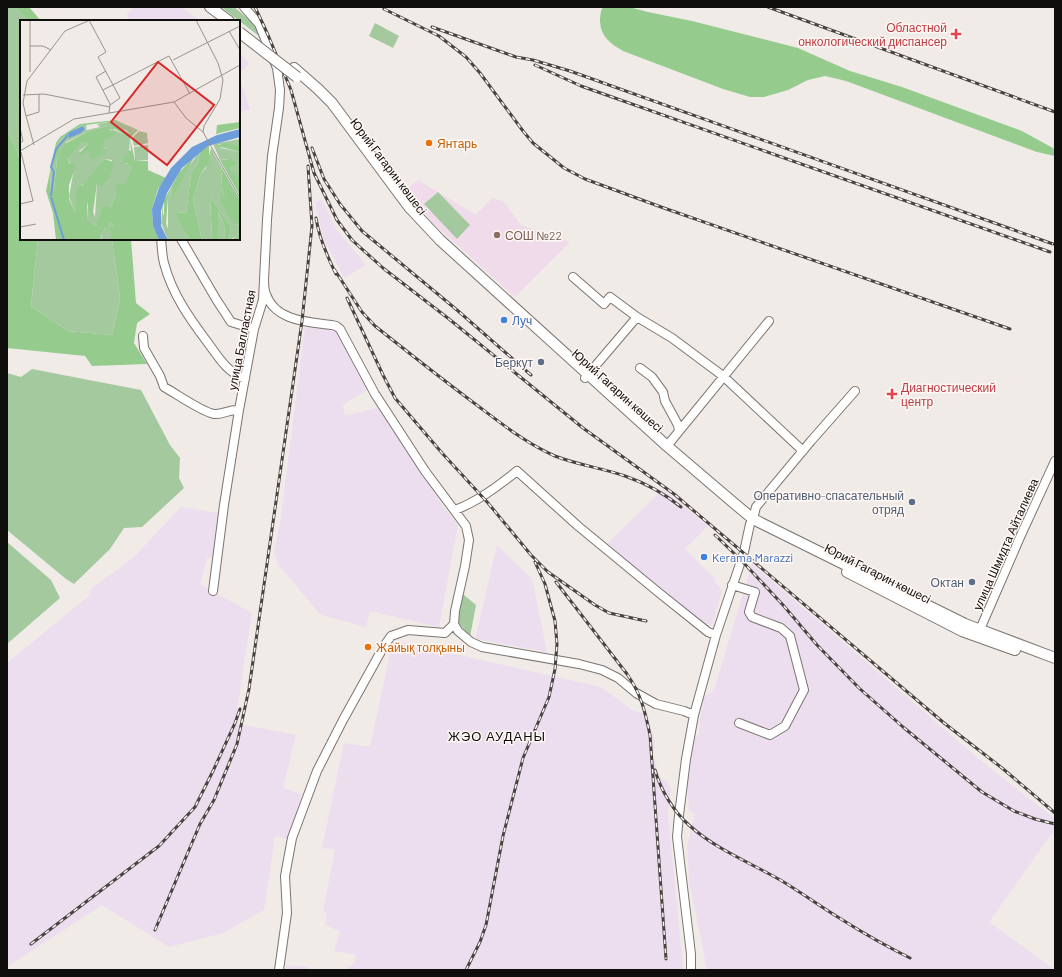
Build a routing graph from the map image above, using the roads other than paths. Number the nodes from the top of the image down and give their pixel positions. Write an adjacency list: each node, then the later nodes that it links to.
1 (206, 7): 4 (main road)
2 (210, 7): 5 (main road)
3 (244, 7): 12 (street, улица Балластная)
4 (223, 20)
5 (228, 20)
6 (240, 29): 8 (main road, Юрий Гагарин көшесі)
7 (240, 33): 8 (main road, Юрий Гагарин көшесі, bridge)
8 (296, 73): 18 (main road, Юрий Гагарин көшесі)
9 (161, 240): 20 (street)
10 (182, 240): 15 (street)
11 (573, 277): 13 (street)
12 (264, 279): 15 (street, улица Балластная); 27 (street)
13 (637, 317): 18 (street); 19 (street)
14 (769, 321): 19 (street)
15 (254, 329): 20 (street, улица Балластная)
16 (143, 336): 22 (street)
17 (640, 368): 23 (street)
18 (587, 376): 24 (main road, Юрий Гагарин көшесі); 28 (main road, Юрий Гагарин көшесі)
19 (723, 376): 23 (street); 25 (street)
20 (245, 379): 22 (street, улица Балластная)
21 (855, 390): 25 (street)
22 (239, 410): 30 (street, улица Балластная)
23 (679, 431): 24 (street)
24 (667, 446): 28 (main road, Юрий Гагарин көшесі)
25 (803, 451): 28 (street)
26 (1055, 461): 32 (street, улица Шмидта Айталиева)
27 (455, 510): 31 (street); 33 (street)
28 (752, 521): 29 (street); 32 (main road, Юрий Гагарин көшесі)
29 (732, 585): 33 (street); 37 (street)
30 (213, 591)
31 (454, 624): 36 (street); 38 (street)
32 (979, 633): 34 (main road, Юрий Гагарин көшесі); 35 (main road, Юрий Гагарин көшесі)
33 (716, 635): 36 (street)
34 (1055, 658)
35 (1055, 665)
36 (694, 715): 39 (street)
37 (739, 723)
38 (279, 970)
39 (691, 970)

